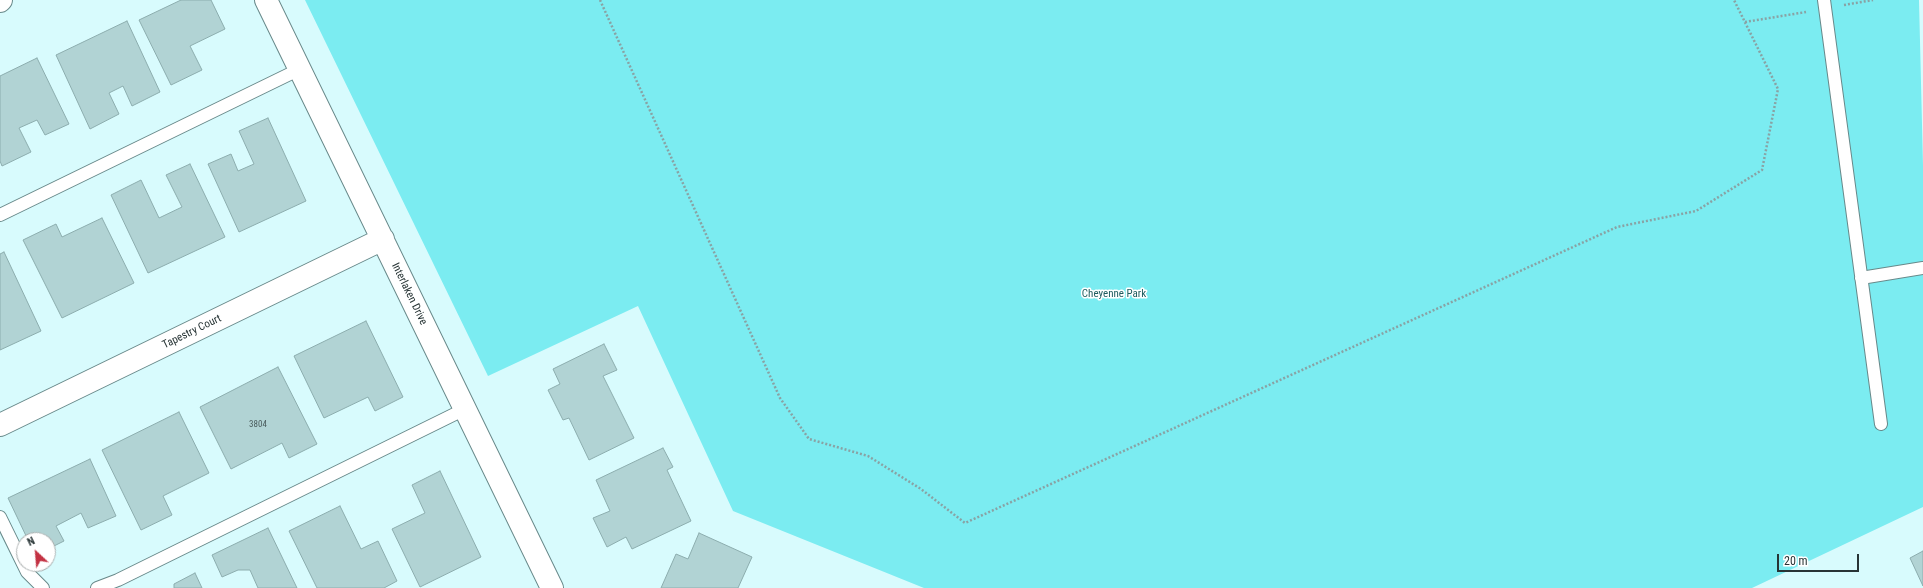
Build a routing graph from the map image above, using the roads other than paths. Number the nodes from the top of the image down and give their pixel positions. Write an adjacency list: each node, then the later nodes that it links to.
1 (266, 0): 3 (street, Interlaken Drive)
2 (1824, 0): 7 (lane)
3 (300, 69): 4 (lane); 5 (street, Interlaken Drive)
4 (0, 215)
5 (383, 239): 8 (street, Interlaken Drive); 10 (street, Tapestry Court)
6 (1923, 268): 7 (lane)
7 (1862, 278): 9 (lane)
8 (465, 409): 13 (lane); 14 (street, Interlaken Drive)
9 (1881, 424)
10 (0, 425)
11 (0, 517): 12 (lane)
12 (44, 588)
13 (97, 588)
14 (552, 588)

